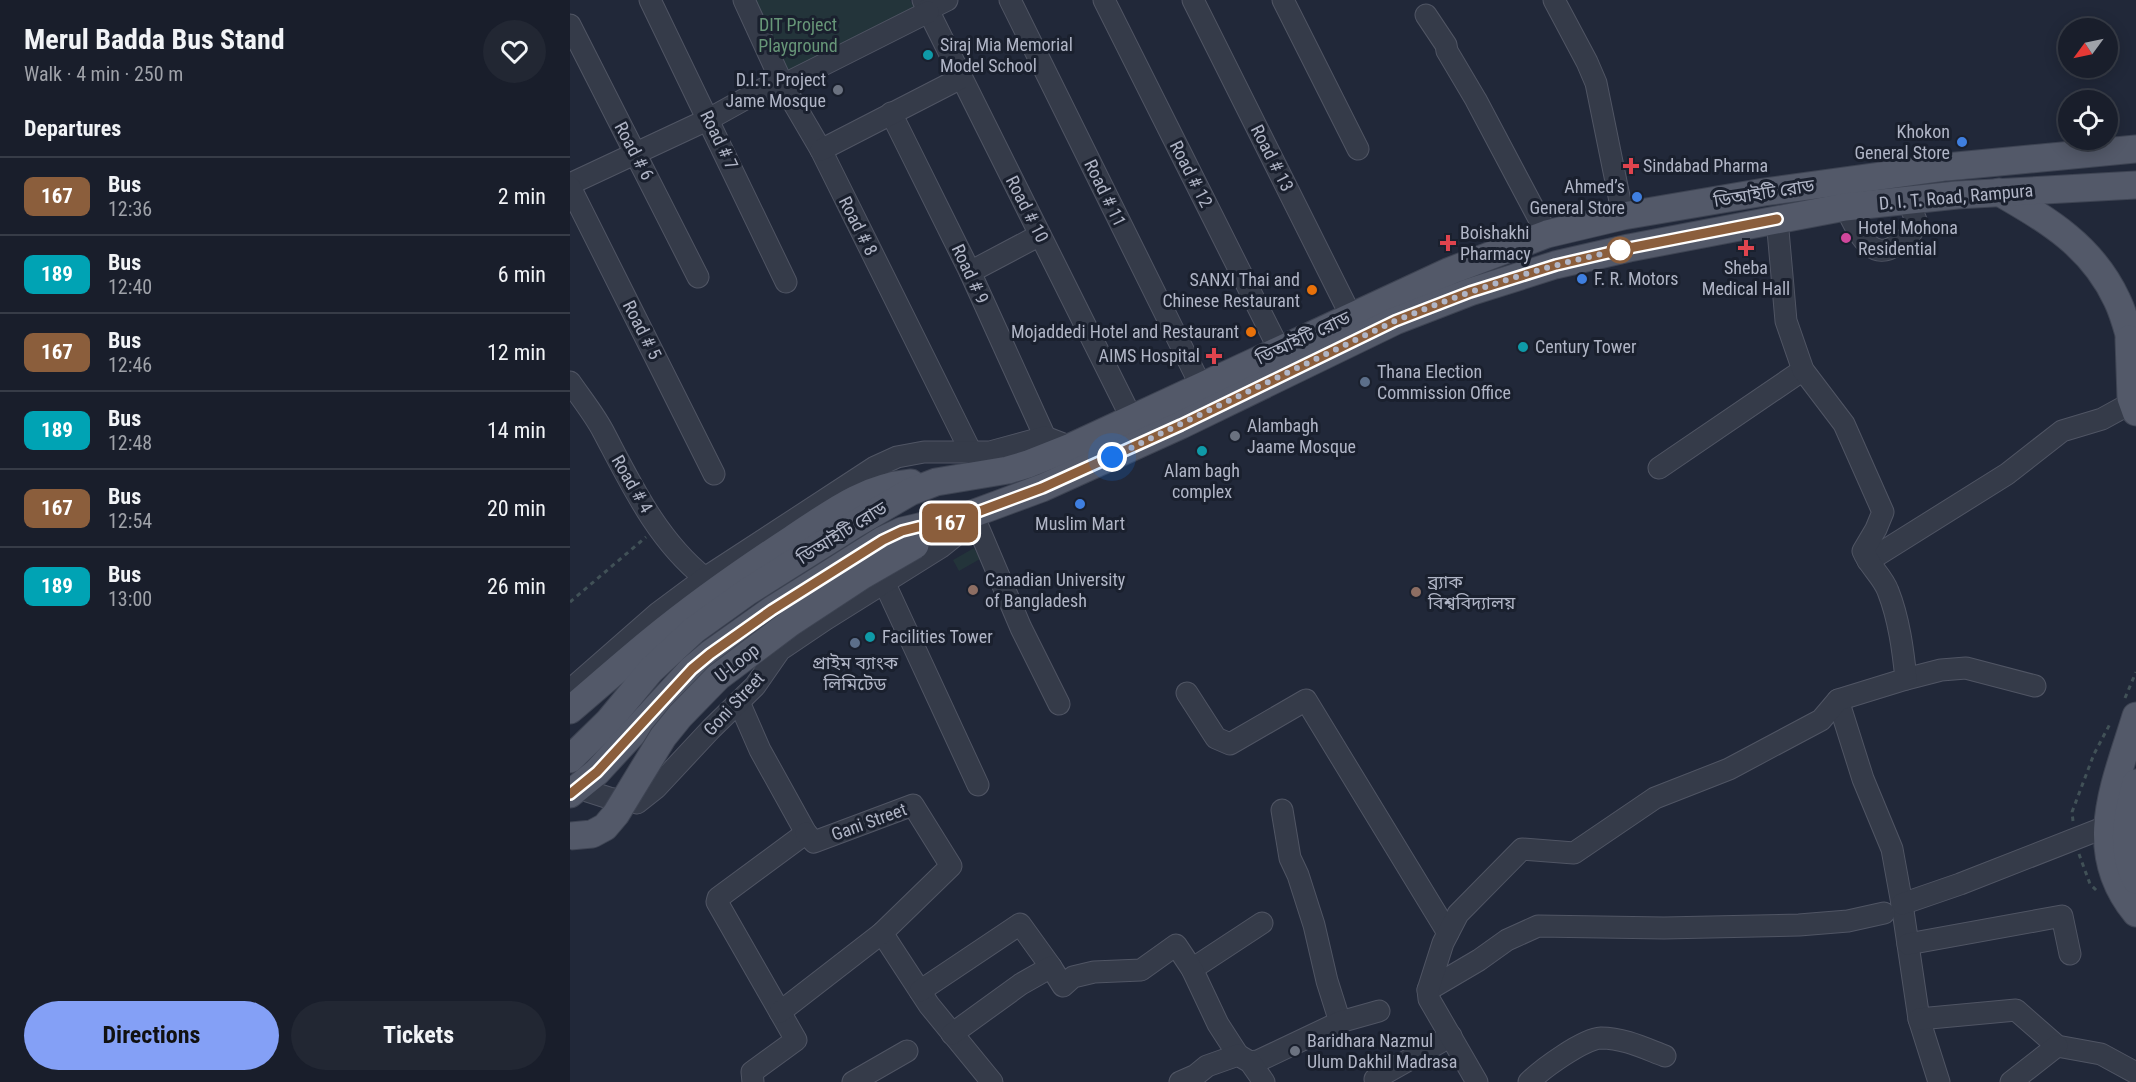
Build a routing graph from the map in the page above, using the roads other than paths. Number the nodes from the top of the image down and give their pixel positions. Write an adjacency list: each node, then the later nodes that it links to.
1 (650, 0): 15 (street, Road # 7)
2 (744, 0): 13 (street, Road # 8)
3 (947, 0): 9 (street)
4 (1010, 0): 37 (street, Road # 11)
5 (1104, 0): 34 (street, Road # 12)
6 (1192, 0): 32 (street, Road # 13)
7 (1283, 0): 16 (street)
8 (1554, 0): 25 (street)
9 (926, 7): 12 (street, Road # 10); 13 (street)
10 (1426, 15): 27 (street)
11 (570, 25): 19 (street, Road # 6)
12 (962, 78): 14 (street); 28 (street, Road # 10)
13 (782, 82): 15 (street); 18 (street, Road # 8)
14 (891, 113): 18 (street); 29 (street, Road # 9)
15 (709, 119): 19 (street); 31 (street, Road # 7)
16 (1358, 149)
17 (2136, 149): 25 (main road, ডিআইটি রোড)
18 (820, 150): 42 (street, Road # 8)
19 (636, 153): 21 (street); 30 (street, Road # 6)
20 (2136, 185): 22 (main road, D. I. T. Road, Rampura)
21 (570, 186): 44 (street, Road # 5)
22 (1999, 192): 23 (main road, D. I. T. Road, Rampura); 33 (main road)
23 (1908, 200): 24 (main road, D. I. T. Road, Rampura); 24 (street)
24 (1845, 207): 26 (main road, D. I. T. Road, Rampura)
25 (1623, 216): 27 (main road, ডিআইটি রোড)
26 (1777, 219): 35 (street); 46 (main road, ডিআইটি রোড)
27 (1547, 234): 32 (main road, ডিআইটি রোড)
28 (1040, 236): 29 (street); 39 (street, Road # 10)
29 (970, 272): 40 (street, Road # 9)
30 (698, 277)
31 (786, 282)
32 (1351, 316): 34 (main road, ডিআইটি রোড)
33 (2133, 348): 38 (main road)
34 (1279, 349): 37 (main road, ডিআইটি রোড)
35 (1803, 370): 43 (street); 48 (street)
36 (570, 381): 49 (street, Road # 4)
37 (1201, 386): 39 (main road, ডিআইটি রোড)
38 (2134, 407): 48 (street)
39 (1132, 419): 41 (main road, ডিআইটি রোড)
40 (1045, 437): 41 (street); 42 (street)
41 (1071, 447): 45 (main road, ডিআইটি রোড)
42 (971, 452): 49 (street)
43 (1659, 468)
44 (714, 474)
45 (936, 482): 58 (main road); 60 (main road, ডিআইটি রোড)
46 (973, 515): 47 (main road, ডিআইটি রোড); 50 (street, Goni Street); 57 (street)
47 (945, 524): 63 (main road, ডিআইটি রোড); 67 (main road, U-Loop, bridge)
48 (1868, 561): 51 (street)
49 (705, 578): 53 (street)
50 (885, 582): 56 (street, Goni Street); 62 (street)
51 (1906, 679): 52 (street); 55 (street)
52 (2035, 686)
53 (570, 690)
54 (1187, 693): 73 (street)
55 (1838, 700): 69 (street); 73 (street)
56 (739, 702): 63 (street, Goni Street); 66 (street, Gani Street)
57 (1059, 704)
58 (570, 710)
59 (2136, 716): 65 (main road)
60 (570, 759)
61 (2136, 783): 68 (main road)
62 (978, 786)
63 (574, 791)
64 (1282, 810): 83 (street)
65 (2108, 826): 69 (street); 70 (main road)
66 (806, 833): 72 (street, Gani Street); 81 (street, Gani Street)
67 (570, 836)
68 (2136, 880)
69 (1893, 908): 74 (street); 78 (street)
70 (2136, 913)
71 (1262, 923): 77 (street)
72 (882, 933): 79 (street); 81 (street, Gani Street)
73 (1448, 933): 78 (street)
74 (1908, 944): 75 (street); 82 (street)
75 (2070, 954)
76 (1051, 967): 77 (street); 79 (street); 84 (street)
77 (1192, 969): 89 (street)
78 (1428, 990): 85 (street)
79 (920, 991): 84 (street)
80 (1378, 1011): 83 (street)
81 (780, 1012): 92 (street, Gani Street)
82 (1919, 1019): 86 (street); 99 (street)
83 (1340, 1022): 89 (street)
84 (952, 1034): 93 (street)
85 (1451, 1036): 96 (street); 97 (street)
86 (2057, 1046): 90 (street); 100 (street)
87 (907, 1051): 91 (street)
88 (1665, 1056): 98 (street)
89 (1244, 1058): 94 (street); 95 (street)
90 (2136, 1073)
91 (846, 1080)
92 (753, 1082)
93 (992, 1082)
94 (1180, 1082)
95 (1264, 1082)
96 (1377, 1082)
97 (1477, 1082)
98 (1529, 1082)
99 (1938, 1082)
100 (2011, 1082)

